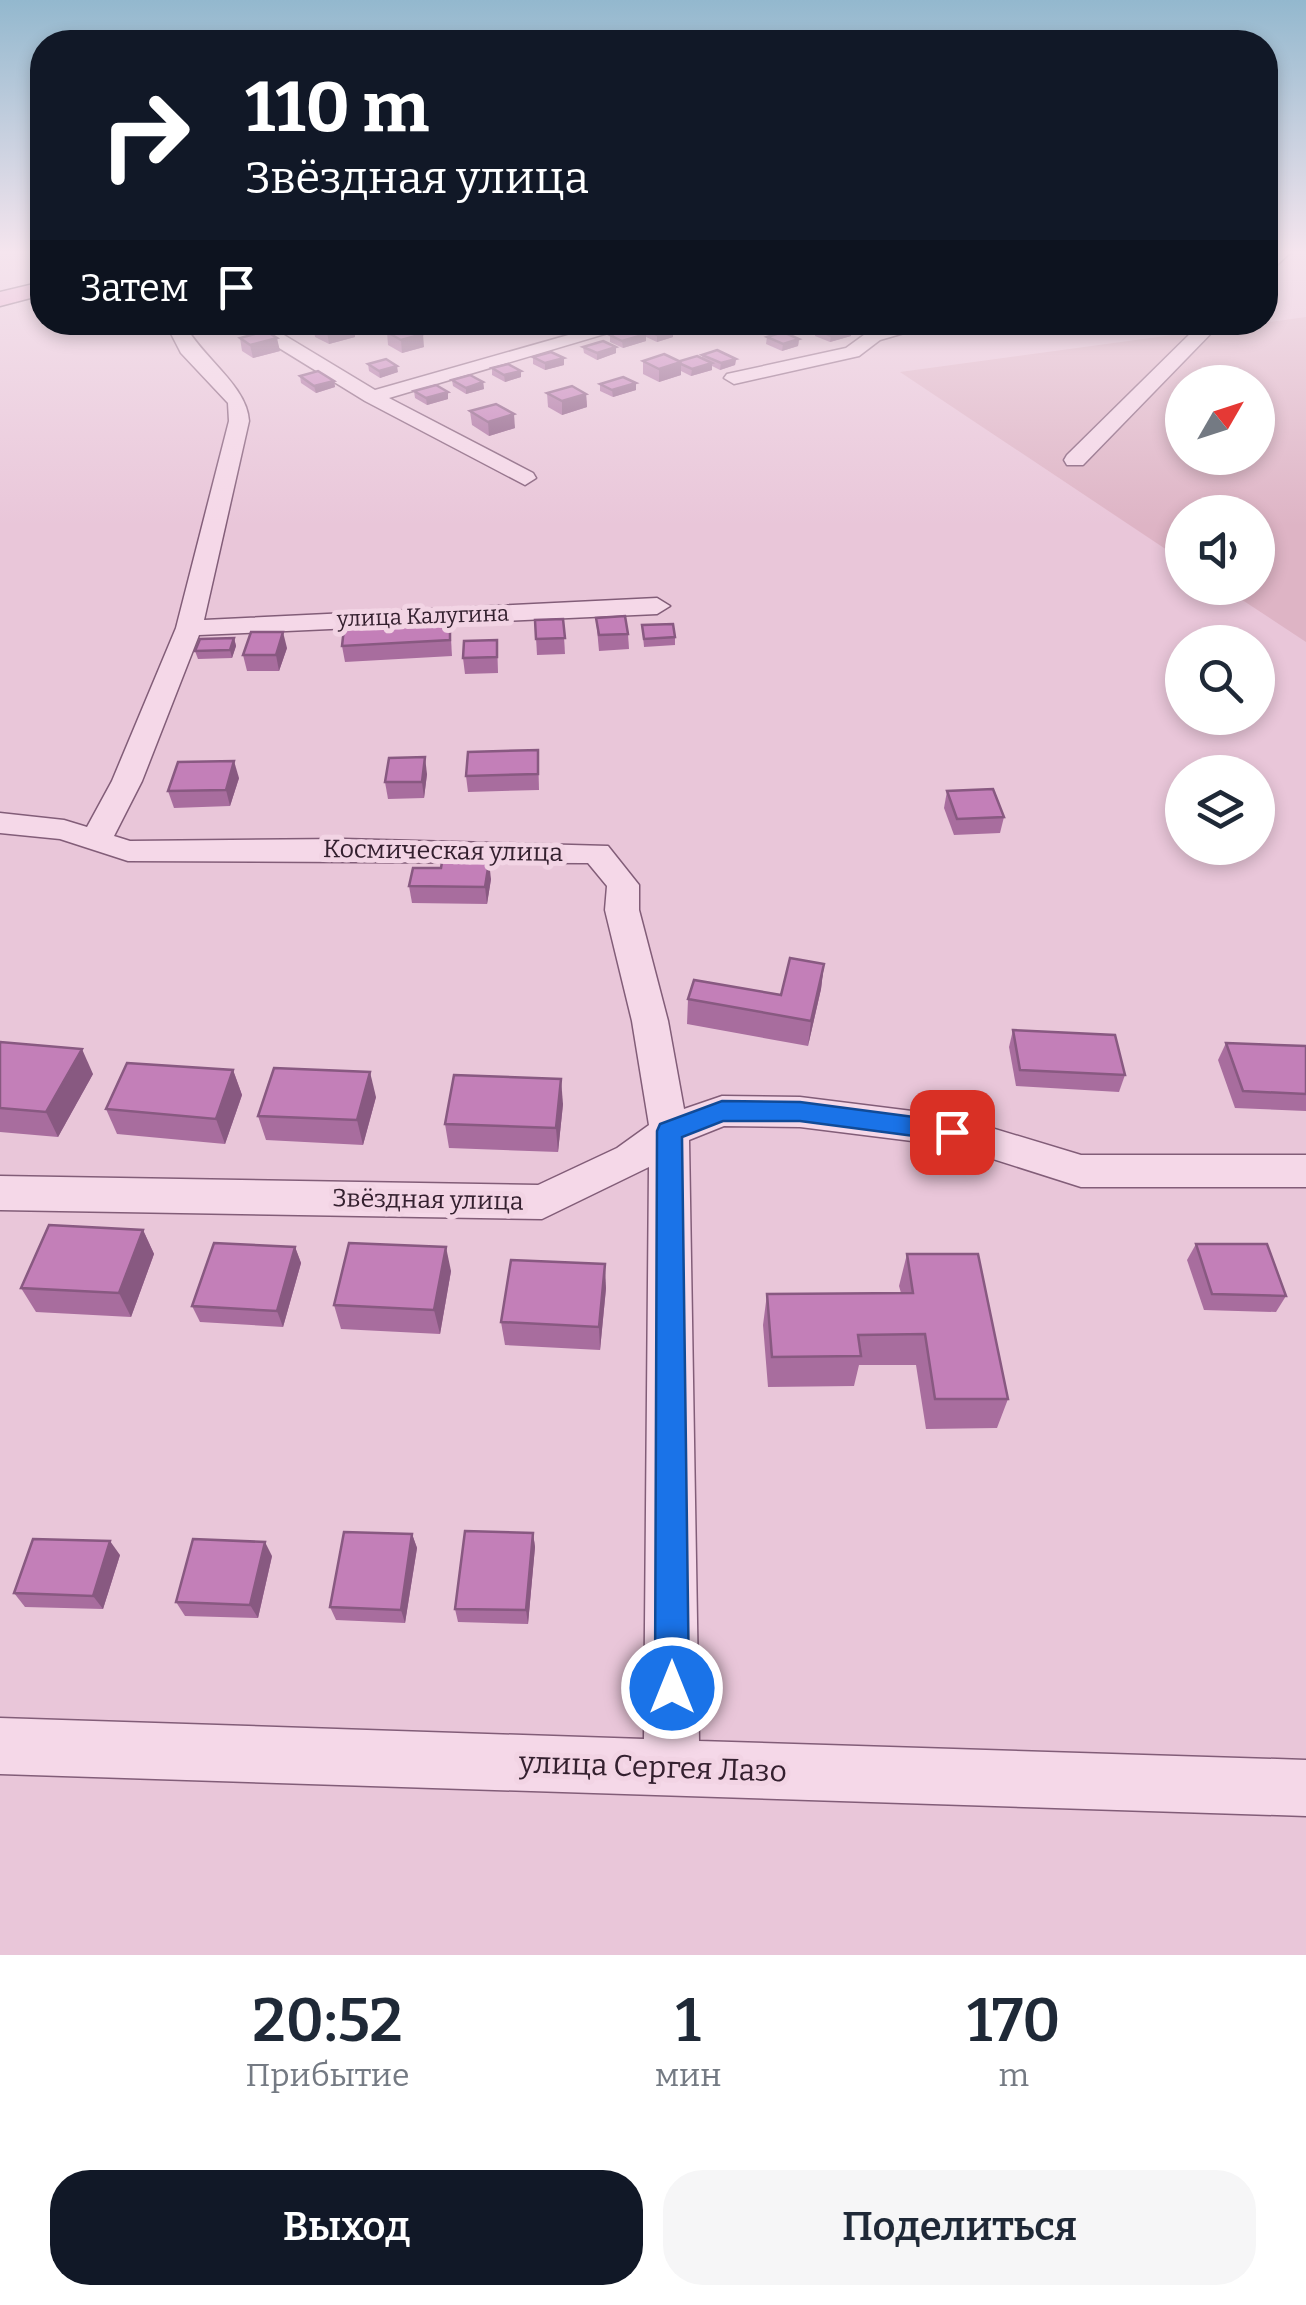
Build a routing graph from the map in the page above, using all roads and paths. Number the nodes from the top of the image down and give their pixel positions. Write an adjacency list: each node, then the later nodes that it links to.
1 (185, 343): 11 (street)
2 (284, 343): 7 (street)
3 (561, 343): 7 (street)
4 (864, 343): 6 (street)
5 (1192, 343): 8 (street)
6 (734, 378)
7 (372, 397): 9 (street)
8 (1076, 460)
9 (525, 478)
10 (657, 606): 11 (street, улица Калугина)
11 (188, 628): 13 (street)
12 (0, 823): 13 (street, Космическая улица)
13 (95, 840): 14 (street, Космическая улица)
14 (669, 1131): 15 (street, Звёздная улица); 16 (street, Звёздная улица); 18 (street, Космическая улица)
15 (1306, 1171)
16 (0, 1193)
17 (0, 1746): 18 (street, улица Сергея Лазо)
18 (672, 1768): 19 (street, улица Сергея Лазо)
19 (1306, 1788)

